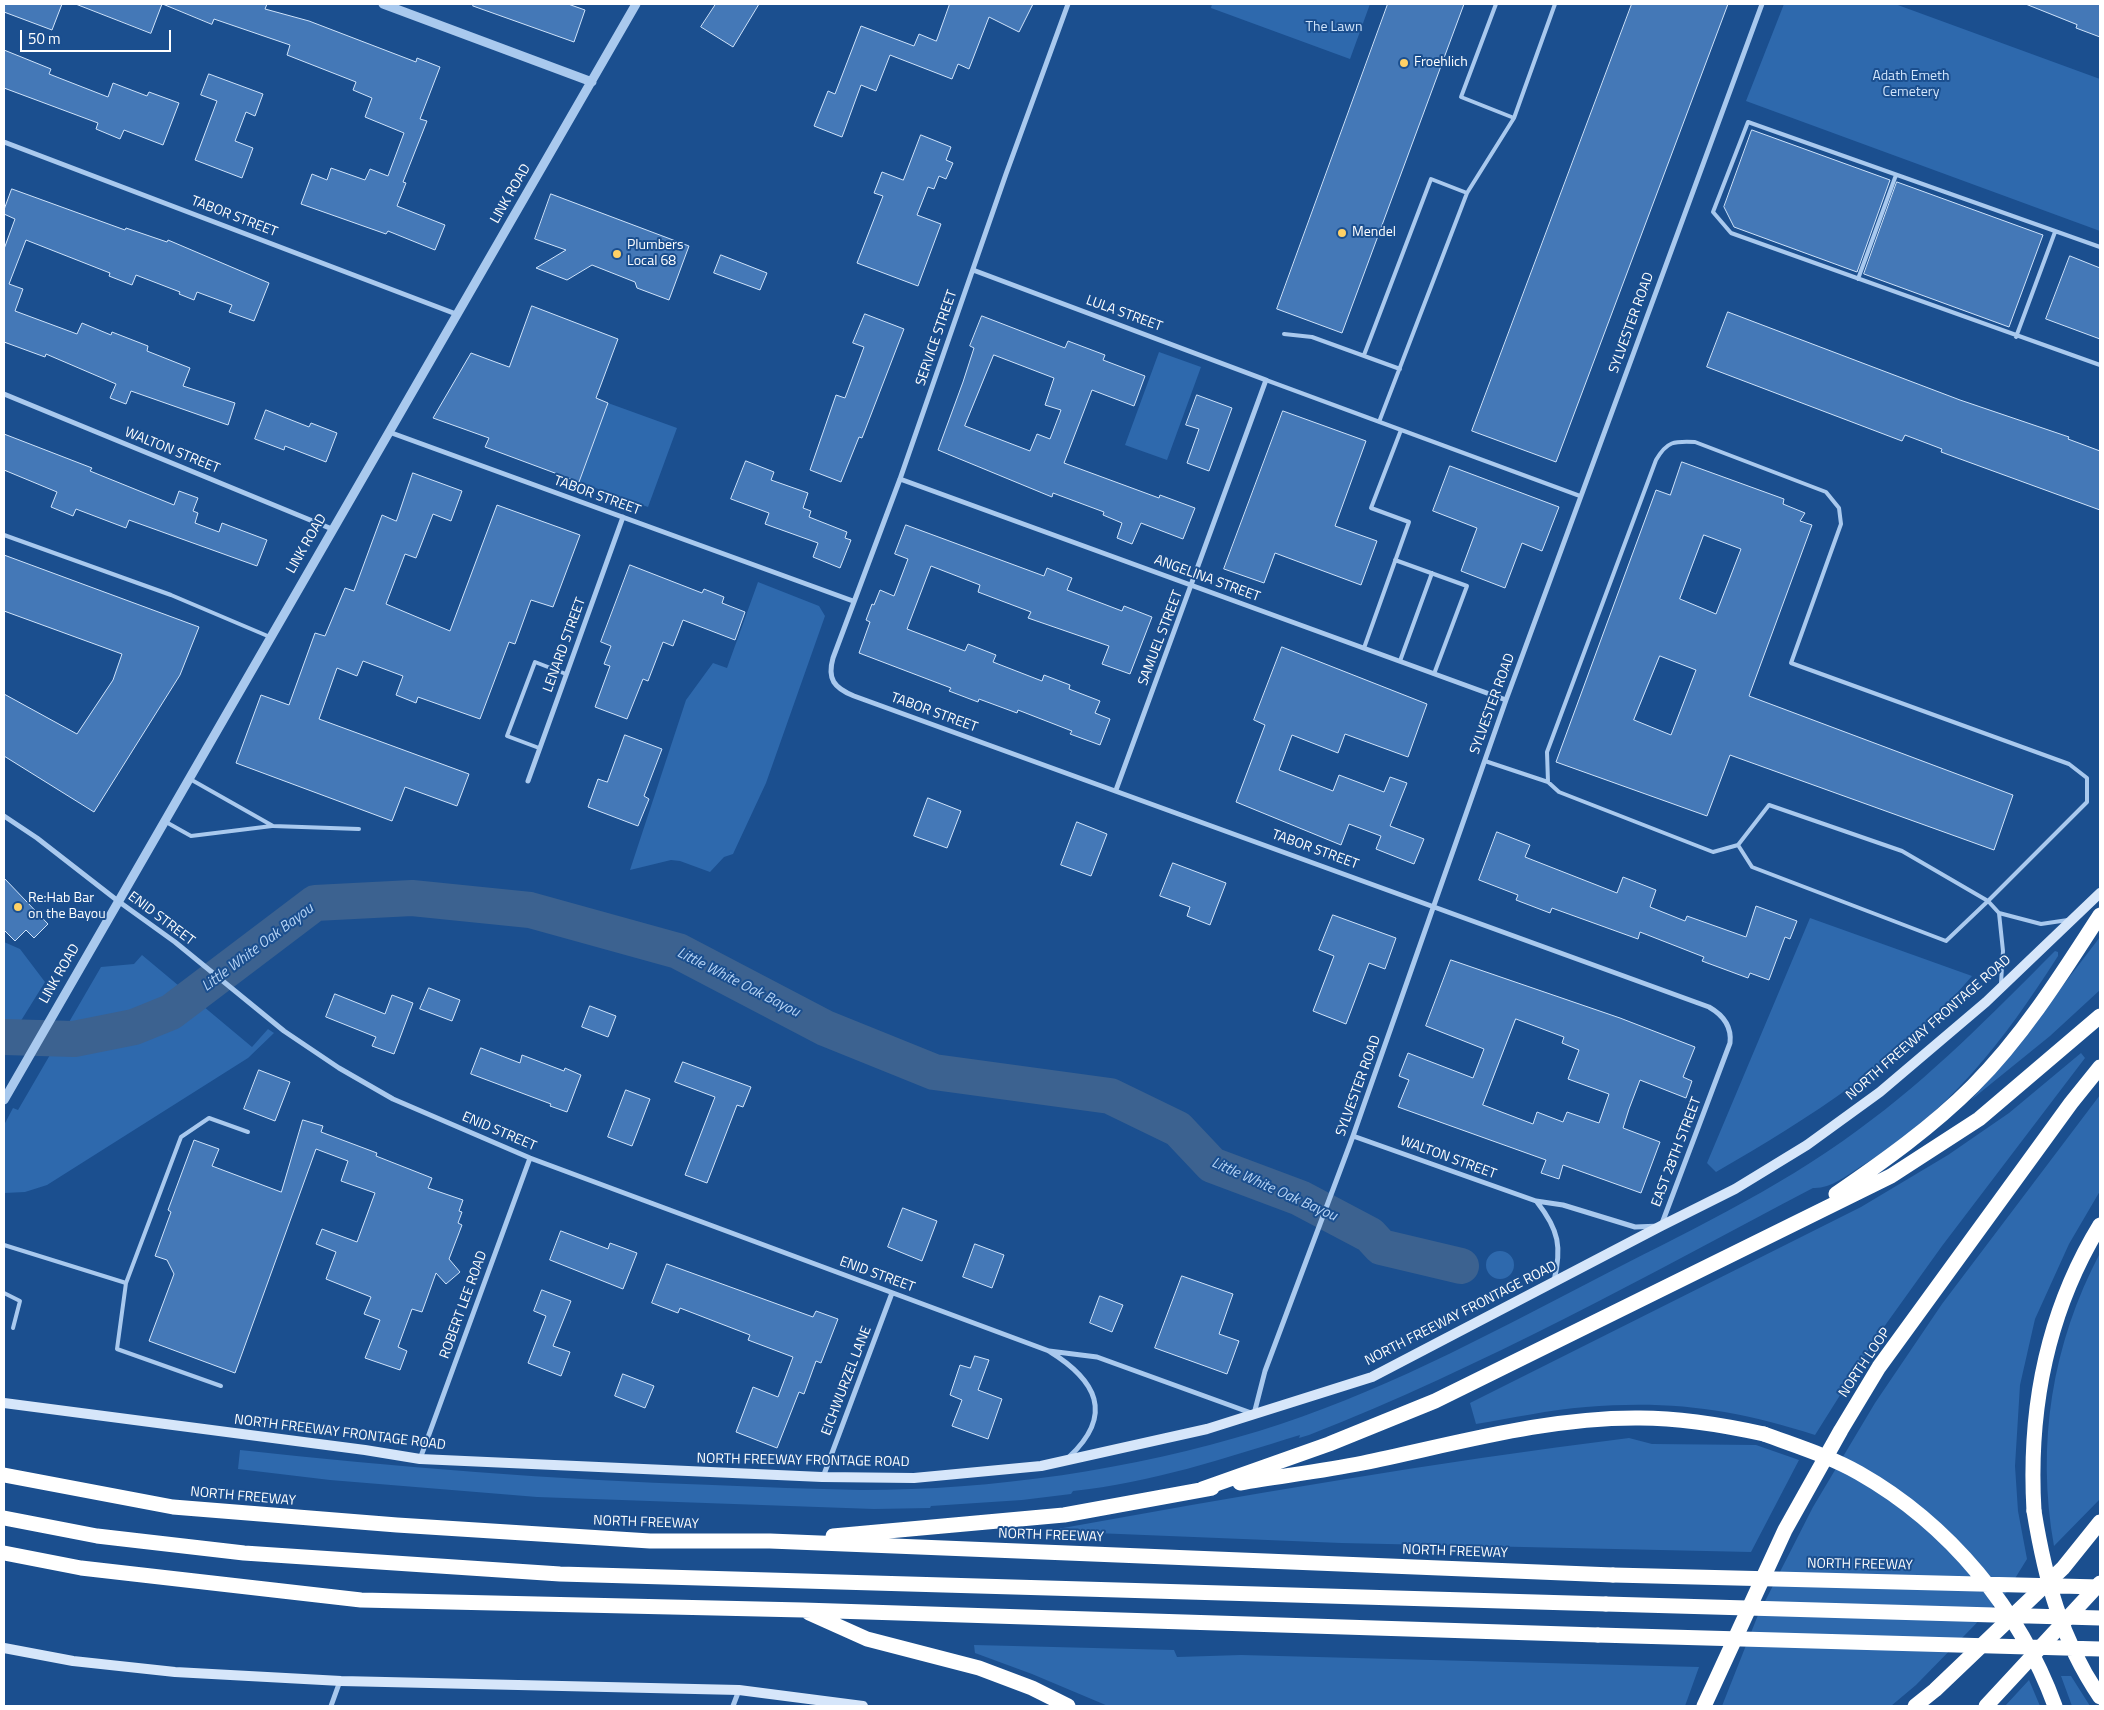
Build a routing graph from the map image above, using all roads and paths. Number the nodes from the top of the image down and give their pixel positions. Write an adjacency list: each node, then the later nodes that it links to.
1 (387, 4): 7 (street)
2 (636, 4): 7 (street, LINK ROAD)
3 (1068, 4): 14 (street, SERVICE STREET)
4 (1496, 4): 8 (lane)
5 (1555, 4): 8 (lane)
6 (1762, 4): 28 (street, SYLVESTER ROAD)
7 (592, 82): 16 (street, LINK ROAD)
8 (1514, 118): 11 (lane)
9 (4, 142): 16 (street, TABOR STREET)
10 (1896, 175): 12 (lane); 15 (lane); 15 (lane)
11 (1466, 193): 19 (lane); 21 (lane)
12 (2055, 232): 13 (lane); 18 (lane)
13 (2100, 248)
14 (973, 270): 22 (street, LULA STREET); 27 (street, SERVICE STREET)
15 (1858, 279): 18 (lane)
16 (456, 314): 26 (street, LINK ROAD)
17 (1284, 334): 19 (lane)
18 (2016, 337): 20 (lane)
19 (1364, 355): 21 (lane)
20 (2100, 366)
21 (1400, 369): 24 (lane)
22 (1266, 380): 24 (lane); 34 (street, SAMUEL STREET)
23 (4, 394): 30 (street, WALTON STREET)
24 (1379, 422): 25 (lane)
25 (1400, 430): 28 (lane); 32 (lane)
26 (389, 432): 29 (street, TABOR STREET); 30 (street, LINK ROAD)
27 (900, 479): 34 (street, ANGELINA STREET); 35 (street, SERVICE STREET)
28 (1580, 496): 42 (street, SYLVESTER ROAD)
29 (623, 517): 35 (street, TABOR STREET); 39 (street, LENARD STREET)
30 (332, 529): 36 (street, LINK ROAD)
31 (4, 535): 36 (lane)
32 (1395, 560): 33 (lane); 37 (lane)
33 (1432, 573): 38 (lane); 40 (lane)
34 (1192, 585): 37 (street, ANGELINA STREET); 48 (street, SAMUEL STREET)
35 (853, 601): 41 (street, SERVICE STREET)
36 (270, 637): 45 (street, LINK ROAD)
37 (1364, 648): 38 (street, ANGELINA STREET)
38 (1400, 661): 40 (street, ANGELINA STREET)
39 (566, 674): 43 (street, LENARD STREET); 43 (lane)
40 (1434, 674): 42 (street, ANGELINA STREET)
41 (831, 679): 48 (street, TABOR STREET)
42 (1506, 700): 44 (street, SYLVESTER ROAD)
43 (539, 748): 46 (street, LENARD STREET)
44 (1485, 761): 47 (lane); 57 (street, SYLVESTER ROAD)
45 (188, 778): 50 (street, LINK ROAD); 51 (lane)
46 (528, 781)
47 (1548, 782): 53 (lane); 56 (lane)
48 (1116, 790): 57 (street, TABOR STREET)
49 (4, 816): 55 (street, ENID STREET)
50 (164, 821): 51 (lane); 55 (street, LINK ROAD)
51 (273, 826): 52 (lane)
52 (359, 829)
53 (1738, 845): 56 (lane); 56 (lane)
54 (2100, 893): 60 (main road, NORTH FREEWAY FRONTAGE ROAD)
55 (118, 901): 65 (street, LINK ROAD); 68 (street, ENID STREET)
56 (1988, 901): 58 (lane)
57 (1435, 906): 64 (street, TABOR STREET); 67 (street, SYLVESTER ROAD)
58 (2000, 913): 60 (lane); 61 (lane)
59 (2100, 915): 70 (highway)
60 (2073, 919): 61 (main road, NORTH FREEWAY FRONTAGE ROAD)
61 (2001, 987): 72 (main road, NORTH FREEWAY FRONTAGE ROAD)
62 (2100, 1016): 70 (highway)
63 (2100, 1067): 104 (highway, NORTH LOOP)
64 (1714, 1087): 72 (street, EAST 28TH STREET)
65 (4, 1100)
66 (248, 1132): 74 (lane)
67 (1353, 1136): 69 (street, WALTON STREET); 82 (street, SYLVESTER ROAD)
68 (530, 1158): 77 (street, ENID STREET); 83 (street, ROBERT LEE ROAD)
69 (1536, 1201): 72 (street, WALTON STREET); 75 (street)
70 (1792, 1224): 87 (highway)
71 (2100, 1225): 99 (highway, bridge)
72 (1661, 1226): 75 (main road, NORTH FREEWAY FRONTAGE ROAD)
73 (4, 1245): 74 (lane)
74 (126, 1283): 80 (lane)
75 (1554, 1283): 82 (main road, NORTH FREEWAY FRONTAGE ROAD)
76 (4, 1293): 78 (lane)
77 (892, 1293): 79 (street, ENID STREET); 86 (street, EICHWURZEL LANE)
78 (13, 1328)
79 (1049, 1351): 82 (street, ENID STREET); 84 (street, ENID STREET)
80 (220, 1386)
81 (4, 1403): 83 (main road, NORTH FREEWAY FRONTAGE ROAD)
82 (1254, 1414): 84 (main road, NORTH FREEWAY FRONTAGE ROAD)
83 (420, 1459): 86 (main road, NORTH FREEWAY FRONTAGE ROAD)
84 (1064, 1461): 86 (main road, NORTH FREEWAY FRONTAGE ROAD)
85 (4, 1475): 90 (highway, NORTH FREEWAY)
86 (822, 1478)
87 (1202, 1489): 90 (highway); 107 (highway, bridge)
88 (4, 1518): 94 (highway, bridge)
89 (2100, 1522): 105 (highway)
90 (770, 1541): 92 (highway, NORTH FREEWAY, bridge)
91 (4, 1553): 93 (highway)
92 (2100, 1585): 106 (highway)
93 (803, 1610): 96 (highway, bridge); 103 (highway)
94 (2100, 1618)
95 (4, 1648): 97 (main road)
96 (2100, 1650)
97 (341, 1681): 98 (main road); 100 (street)
98 (739, 1690): 101 (street); 102 (main road)
99 (2100, 1697)
100 (331, 1706)
101 (733, 1706)
102 (863, 1706)
103 (1068, 1706)
104 (1704, 1706)
105 (1915, 1706)
106 (1986, 1706)
107 (2055, 1706)

